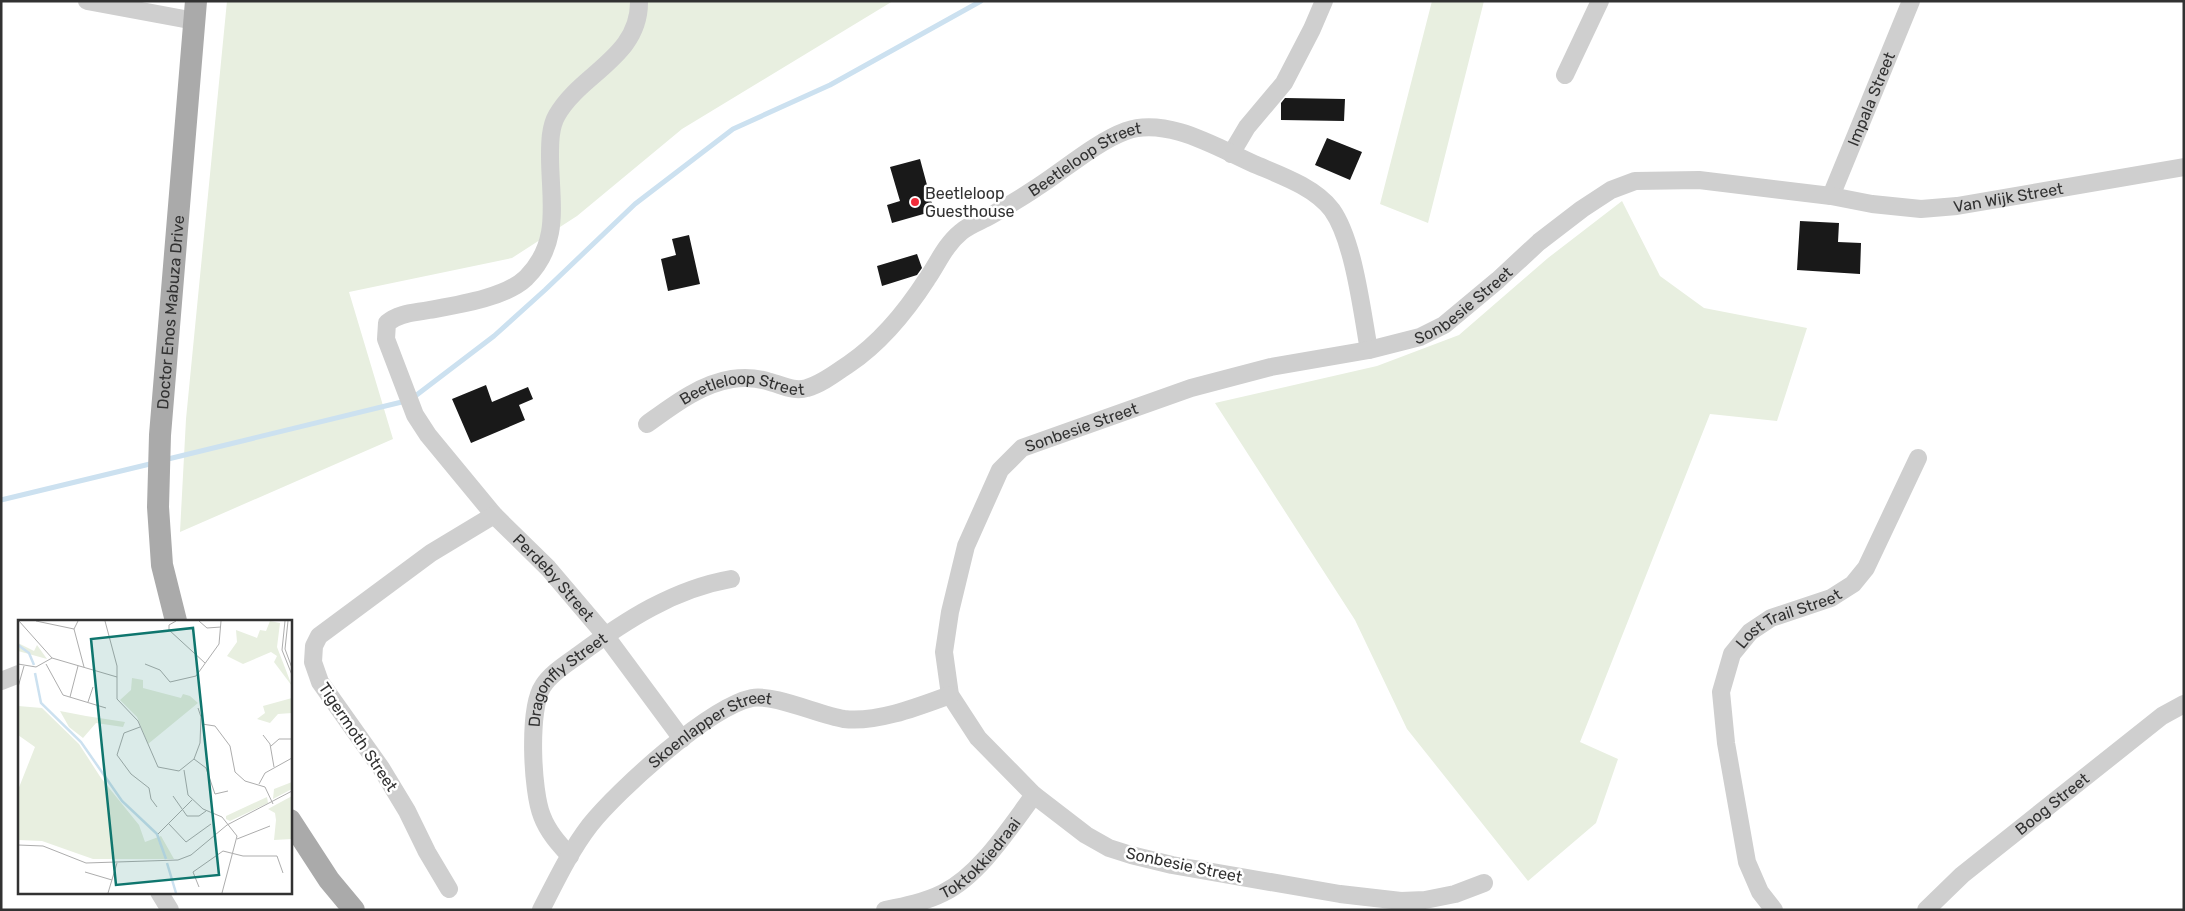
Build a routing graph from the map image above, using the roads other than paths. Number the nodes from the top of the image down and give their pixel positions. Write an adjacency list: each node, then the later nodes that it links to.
1 (87, 1): 6 (street)
2 (639, 1): 14 (street, Perdeby Street)
3 (1324, 1): 8 (street)
4 (1600, 1): 7 (street)
5 (1911, 1): 10 (street, Impala Street)
6 (195, 11): 16 (main road, Doctor Enos Mabuza Drive)
7 (1565, 76)
8 (1231, 154): 11 (street, Beetleloop Street); 12 (street, Beetleloop Street)
9 (2184, 167): 10 (street, Van Wijk Street)
10 (1831, 196): 11 (street, Sonbesie Street)
11 (1369, 350): 20 (street, Sonbesie Street)
12 (647, 424)
13 (1918, 458): 37 (street, Lost Trail Street)
14 (494, 515): 17 (street, Perdeby Street); 28 (street, Tigermoth Street)
15 (731, 579): 17 (street, Dragonfly Street)
16 (176, 620)
17 (605, 635): 22 (street, Perdeby Street); 25 (street, Dragonfly Street)
18 (18, 674): 19 (street)
19 (1, 681)
20 (950, 695): 22 (street, Skoenlapper Street); 23 (street, Sonbesie Street)
21 (2184, 704): 38 (street, Boog Street)
22 (682, 739): 25 (street, Skoenlapper Street)
23 (1034, 795): 30 (street, Sonbesie Street); 36 (street, Toktokkiedraai)
24 (291, 822): 26 (main road)
25 (570, 856): 35 (street, Skoenlapper Street)
26 (329, 880): 33 (main road); 34 (main road)
27 (1484, 883): 31 (street, Sonbesie Street)
28 (449, 889)
29 (160, 894): 32 (street)
30 (1339, 902): 31 (street, Sonbesie Street)
31 (1366, 904)
32 (170, 910)
33 (342, 910)
34 (354, 910)
35 (541, 910)
36 (884, 910)
37 (1774, 910)
38 (1926, 910)

